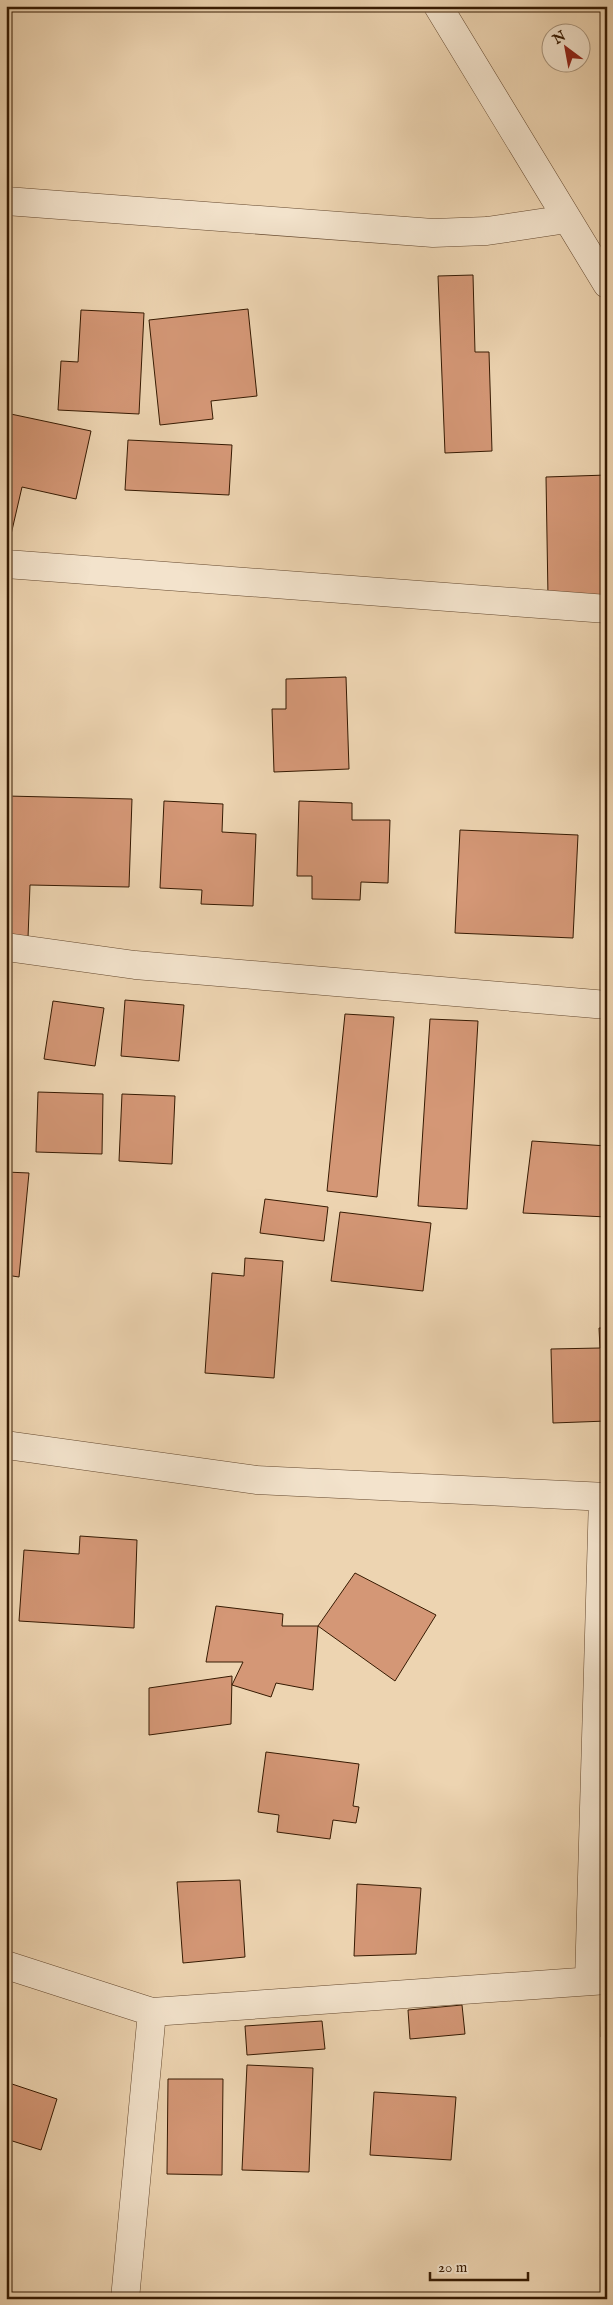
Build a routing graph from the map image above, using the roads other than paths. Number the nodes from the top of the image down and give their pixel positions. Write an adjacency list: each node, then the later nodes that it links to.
1 (438, 6): 3 (street)
2 (6, 201): 3 (street)
3 (567, 219): 4 (street)
4 (607, 284)
5 (6, 564): 6 (street)
6 (607, 609)
7 (6, 947): 8 (street)
8 (607, 1005)
9 (6, 1445): 10 (street)
10 (605, 1497): 12 (street)
11 (6, 1965): 13 (street)
12 (598, 1980): 13 (street)
13 (152, 2012): 14 (street)
14 (125, 2299)

